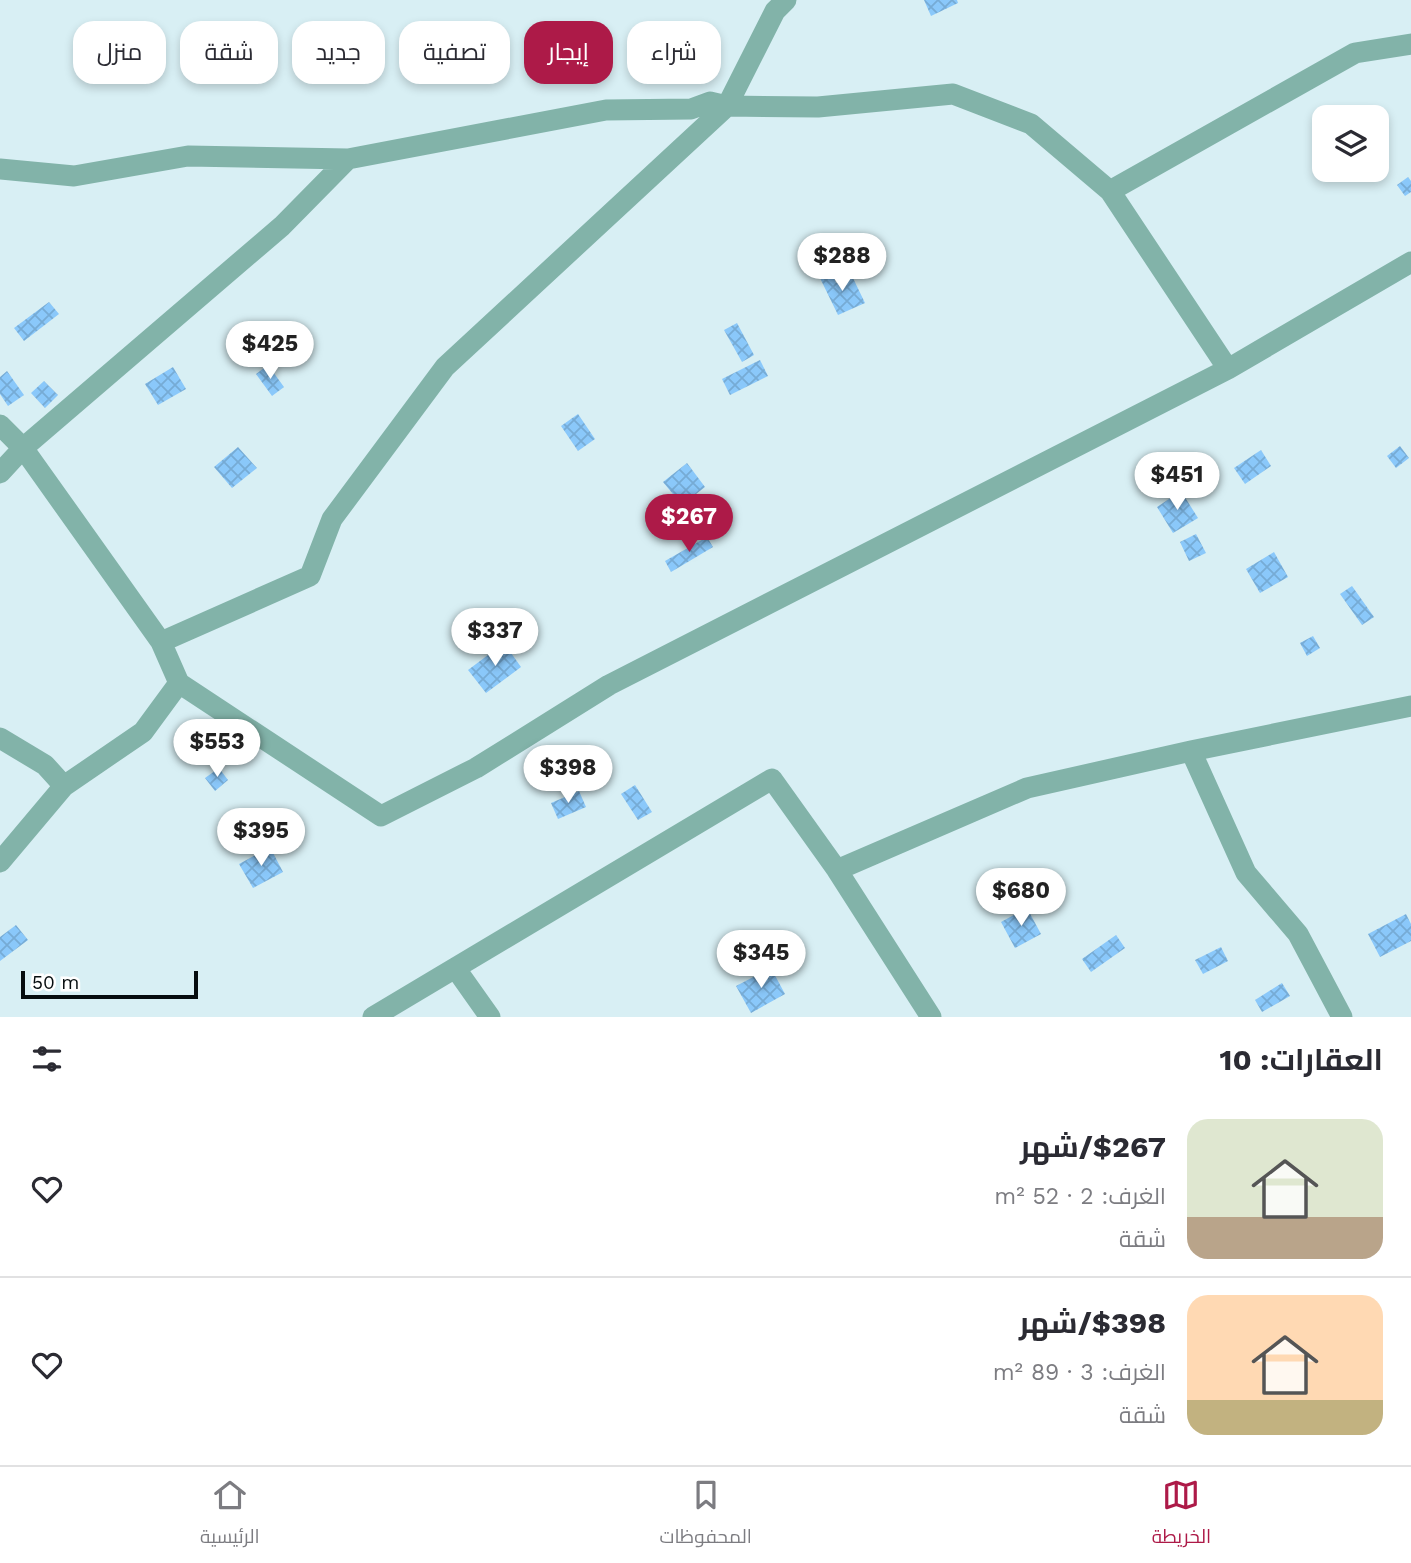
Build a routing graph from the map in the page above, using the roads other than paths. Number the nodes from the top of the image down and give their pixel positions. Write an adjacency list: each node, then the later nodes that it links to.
1 (786, 0): 3 (street)
2 (1411, 44): 6 (street)
3 (727, 106): 4 (street); 6 (street); 12 (street)
4 (348, 159): 5 (street); 10 (street)
5 (0, 169)
6 (1110, 191): 8 (street)
7 (1411, 262): 8 (street)
8 (1228, 369): 13 (street)
9 (0, 425): 10 (street)
10 (23, 448): 11 (street); 12 (street)
11 (0, 473)
12 (161, 642): 13 (street)
13 (179, 683): 17 (street)
14 (1411, 706): 16 (street)
15 (0, 738): 17 (street)
16 (1191, 751): 19 (street); 24 (street)
17 (64, 786): 18 (street)
18 (0, 862)
19 (838, 870): 20 (street); 23 (street)
20 (456, 969): 21 (street); 22 (street)
21 (373, 1017)
22 (490, 1017)
23 (931, 1017)
24 (1342, 1017)

